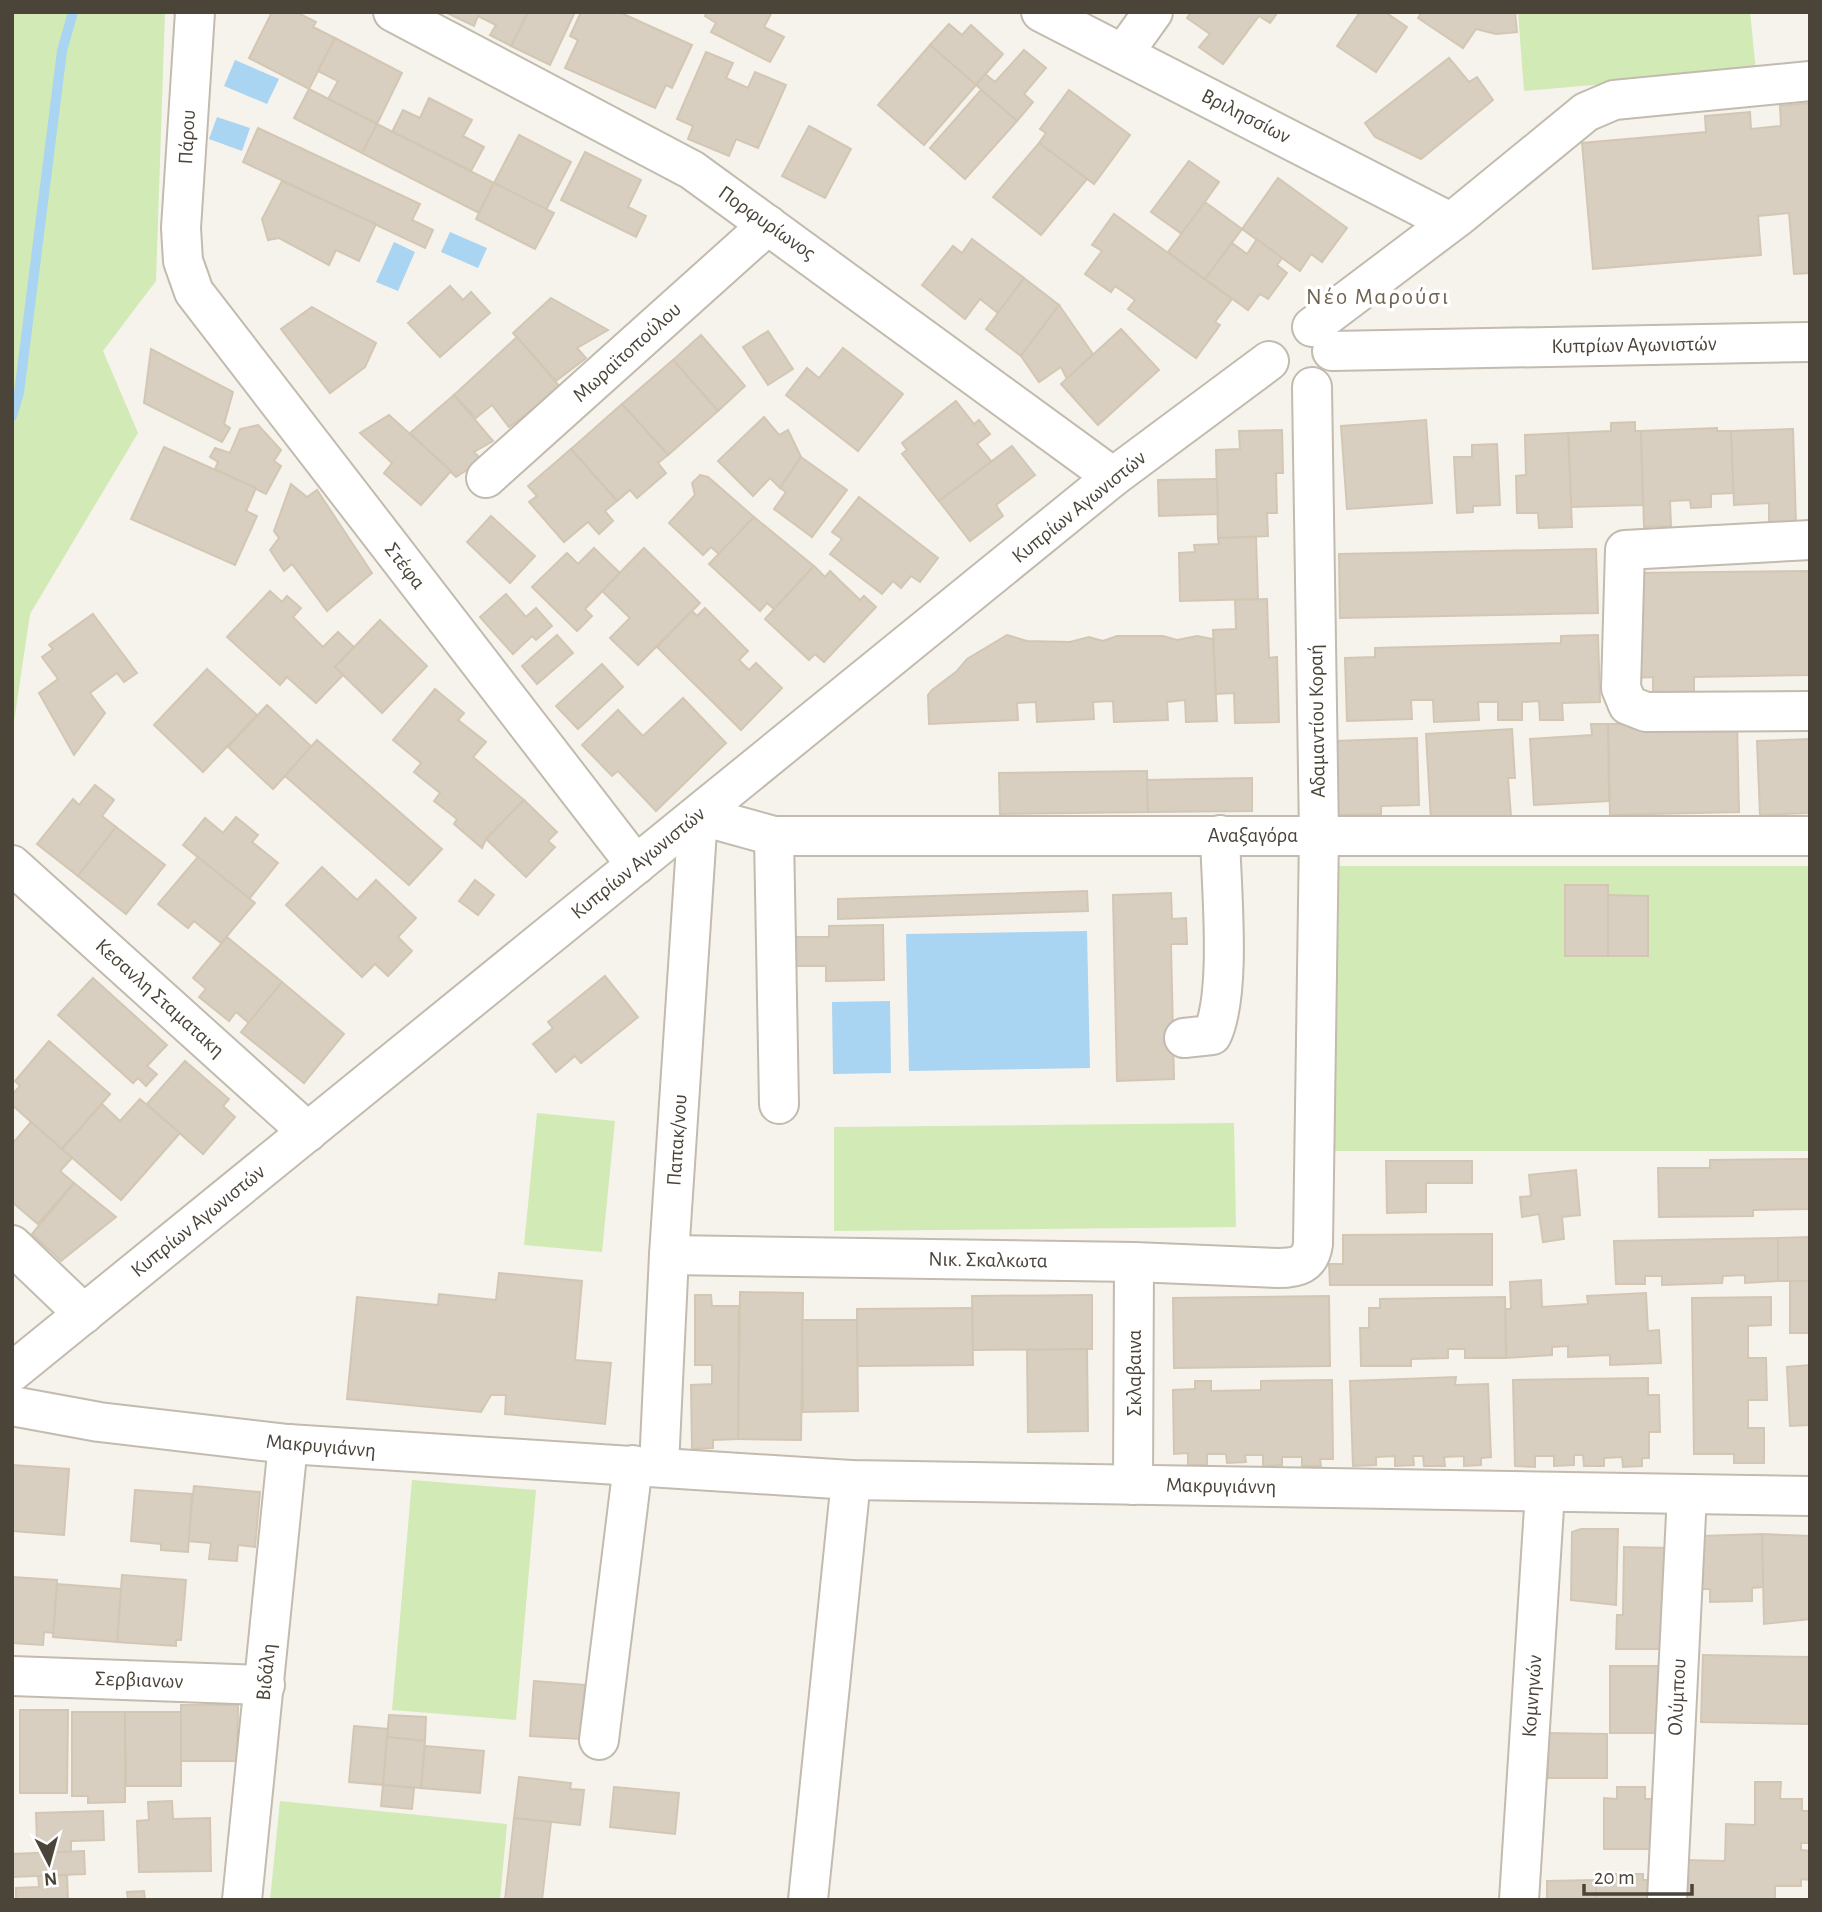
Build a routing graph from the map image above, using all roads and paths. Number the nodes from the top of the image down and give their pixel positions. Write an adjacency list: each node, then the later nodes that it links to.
1 (195, 12): 9 (street, Πάρου)
2 (393, 12): 8 (street, Πορφυρίωνος)
3 (1041, 12): 5 (street, Βριλησσίων)
4 (1153, 12): 5 (street)
5 (1124, 54): 7 (street, Βριλησσίων)
6 (1810, 80): 7 (street, Κυπρίων Αγωνιστών)
7 (1450, 222): 10 (street, Κυπρίων Αγωνιστών)
8 (768, 225): 14 (street, Πορφυρίωνος); 15 (street, Μωραϊτοπούλου)
9 (183, 261): 24 (street, Στέφα)
10 (1322, 339): 11 (street, Κυπρίων Αγωνιστών); 12 (street, Κυπρίων Αγωνιστών); 13 (street, Κυπρίων Αγωνιστών)
11 (1810, 342)
12 (1269, 361): 13 (street); 14 (street, Κυπρίων Αγωνιστών)
13 (1312, 387): 20 (street, Αδαμαντίου Κοραή)
14 (1113, 477): 18 (street, Κυπρίων Αγωνιστών)
15 (486, 478)
16 (1810, 540): 17 (street)
17 (1810, 711)
18 (698, 815): 21 (street, Αναξαγόρα); 24 (street, Κυπρίων Αγωνιστών); 29 (street, Παπακ/νου)
19 (1220, 835): 20 (street, Αναξαγόρα); 21 (street, Αναξαγόρα); 25 (street)
20 (1319, 835): 22 (street, Αναξαγόρα); 31 (street, Αδαμαντίου Κοραή)
21 (774, 836): 26 (street)
22 (1810, 836)
23 (12, 865): 27 (street, Κεσανλη Σταματακη)
24 (636, 865): 27 (street, Κυπρίων Αγωνιστών)
25 (1184, 1038)
26 (779, 1104)
27 (308, 1132): 32 (street, Κυπρίων Αγωνιστών)
28 (12, 1245): 32 (street)
29 (669, 1255): 30 (street, Νικ. Σκαλκωτα); 36 (street, Παπακ/νου)
30 (1134, 1262): 31 (street, Νικ. Σκαλκωτα); 38 (street, Σκλαβαινα)
31 (1306, 1262)
32 (84, 1314): 33 (street, Κυπρίων Αγωνιστών)
33 (12, 1372)
34 (12, 1406): 35 (street, Μακρυγιάννη)
35 (288, 1444): 36 (street, Μακρυγιάννη); 43 (street, Βιδάλη)
36 (646, 1465): 37 (street, Μακρυγιάννη); 44 (street)
37 (850, 1480): 38 (street, Μακρυγιάννη); 46 (street)
38 (1133, 1485): 39 (street, Μακρυγιάννη)
39 (1545, 1492): 40 (street, Μακρυγιάννη); 47 (street, Κομνηνών)
40 (1687, 1494): 41 (street, Μακρυγιάννη); 48 (street, Ολύμπου)
41 (1810, 1496)
42 (12, 1675): 43 (street, Σερβιανων)
43 (265, 1685): 45 (street, Βιδάλη)
44 (599, 1740)
45 (243, 1900)
46 (808, 1900)
47 (1519, 1900)
48 (1667, 1900)

